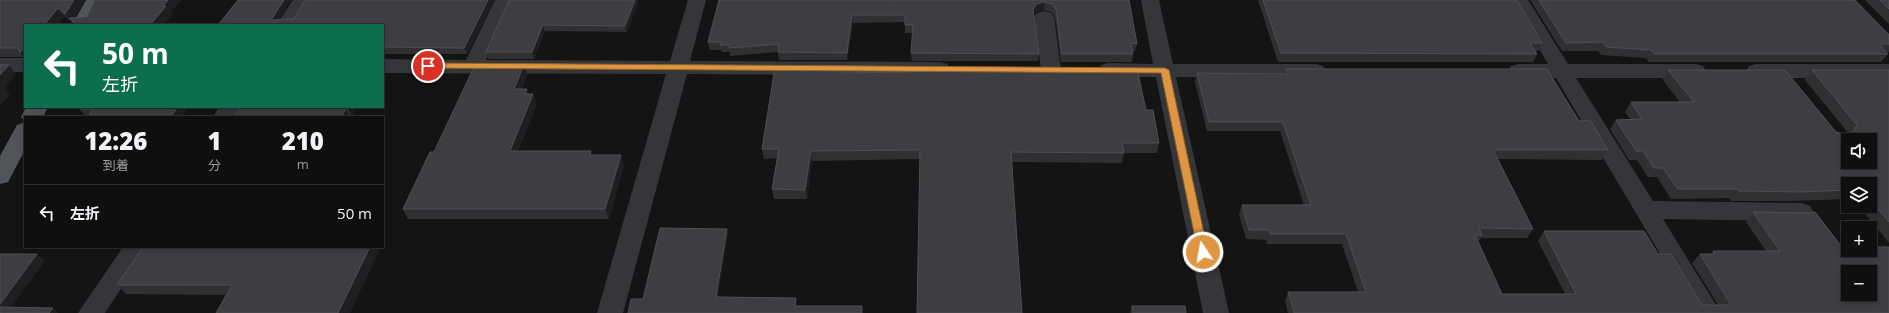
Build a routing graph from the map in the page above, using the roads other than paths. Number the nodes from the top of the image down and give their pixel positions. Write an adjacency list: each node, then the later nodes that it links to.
1 (95, 0): 8 (main road)
2 (303, 0): 9 (street)
3 (504, 0): 13 (street)
4 (697, 0): 14 (street)
5 (1150, 0): 18 (street)
6 (1519, 0): 21 (street)
7 (1044, 17): 16 (street)
8 (83, 24)
9 (287, 24)
10 (0, 65): 11 (street)
11 (24, 65)
12 (384, 66): 13 (street)
13 (474, 66): 14 (street)
14 (679, 66): 15 (street); 33 (street)
15 (956, 69)
16 (1051, 69)
17 (1089, 70): 18 (street)
18 (1165, 70): 19 (street); 34 (street)
19 (1332, 71)
20 (1499, 71): 21 (street)
21 (1563, 71): 22 (street); 29 (street)
22 (1714, 71)
23 (1737, 71): 24 (street)
24 (1785, 71): 25 (street); 26 (street)
25 (1889, 71)
26 (1799, 88)
27 (24, 132): 28 (main road)
28 (0, 176)
29 (1646, 210): 30 (street); 35 (street)
30 (1802, 212)
31 (135, 248): 32 (street)
32 (91, 313)
33 (610, 313)
34 (1216, 313)
35 (1708, 313)

